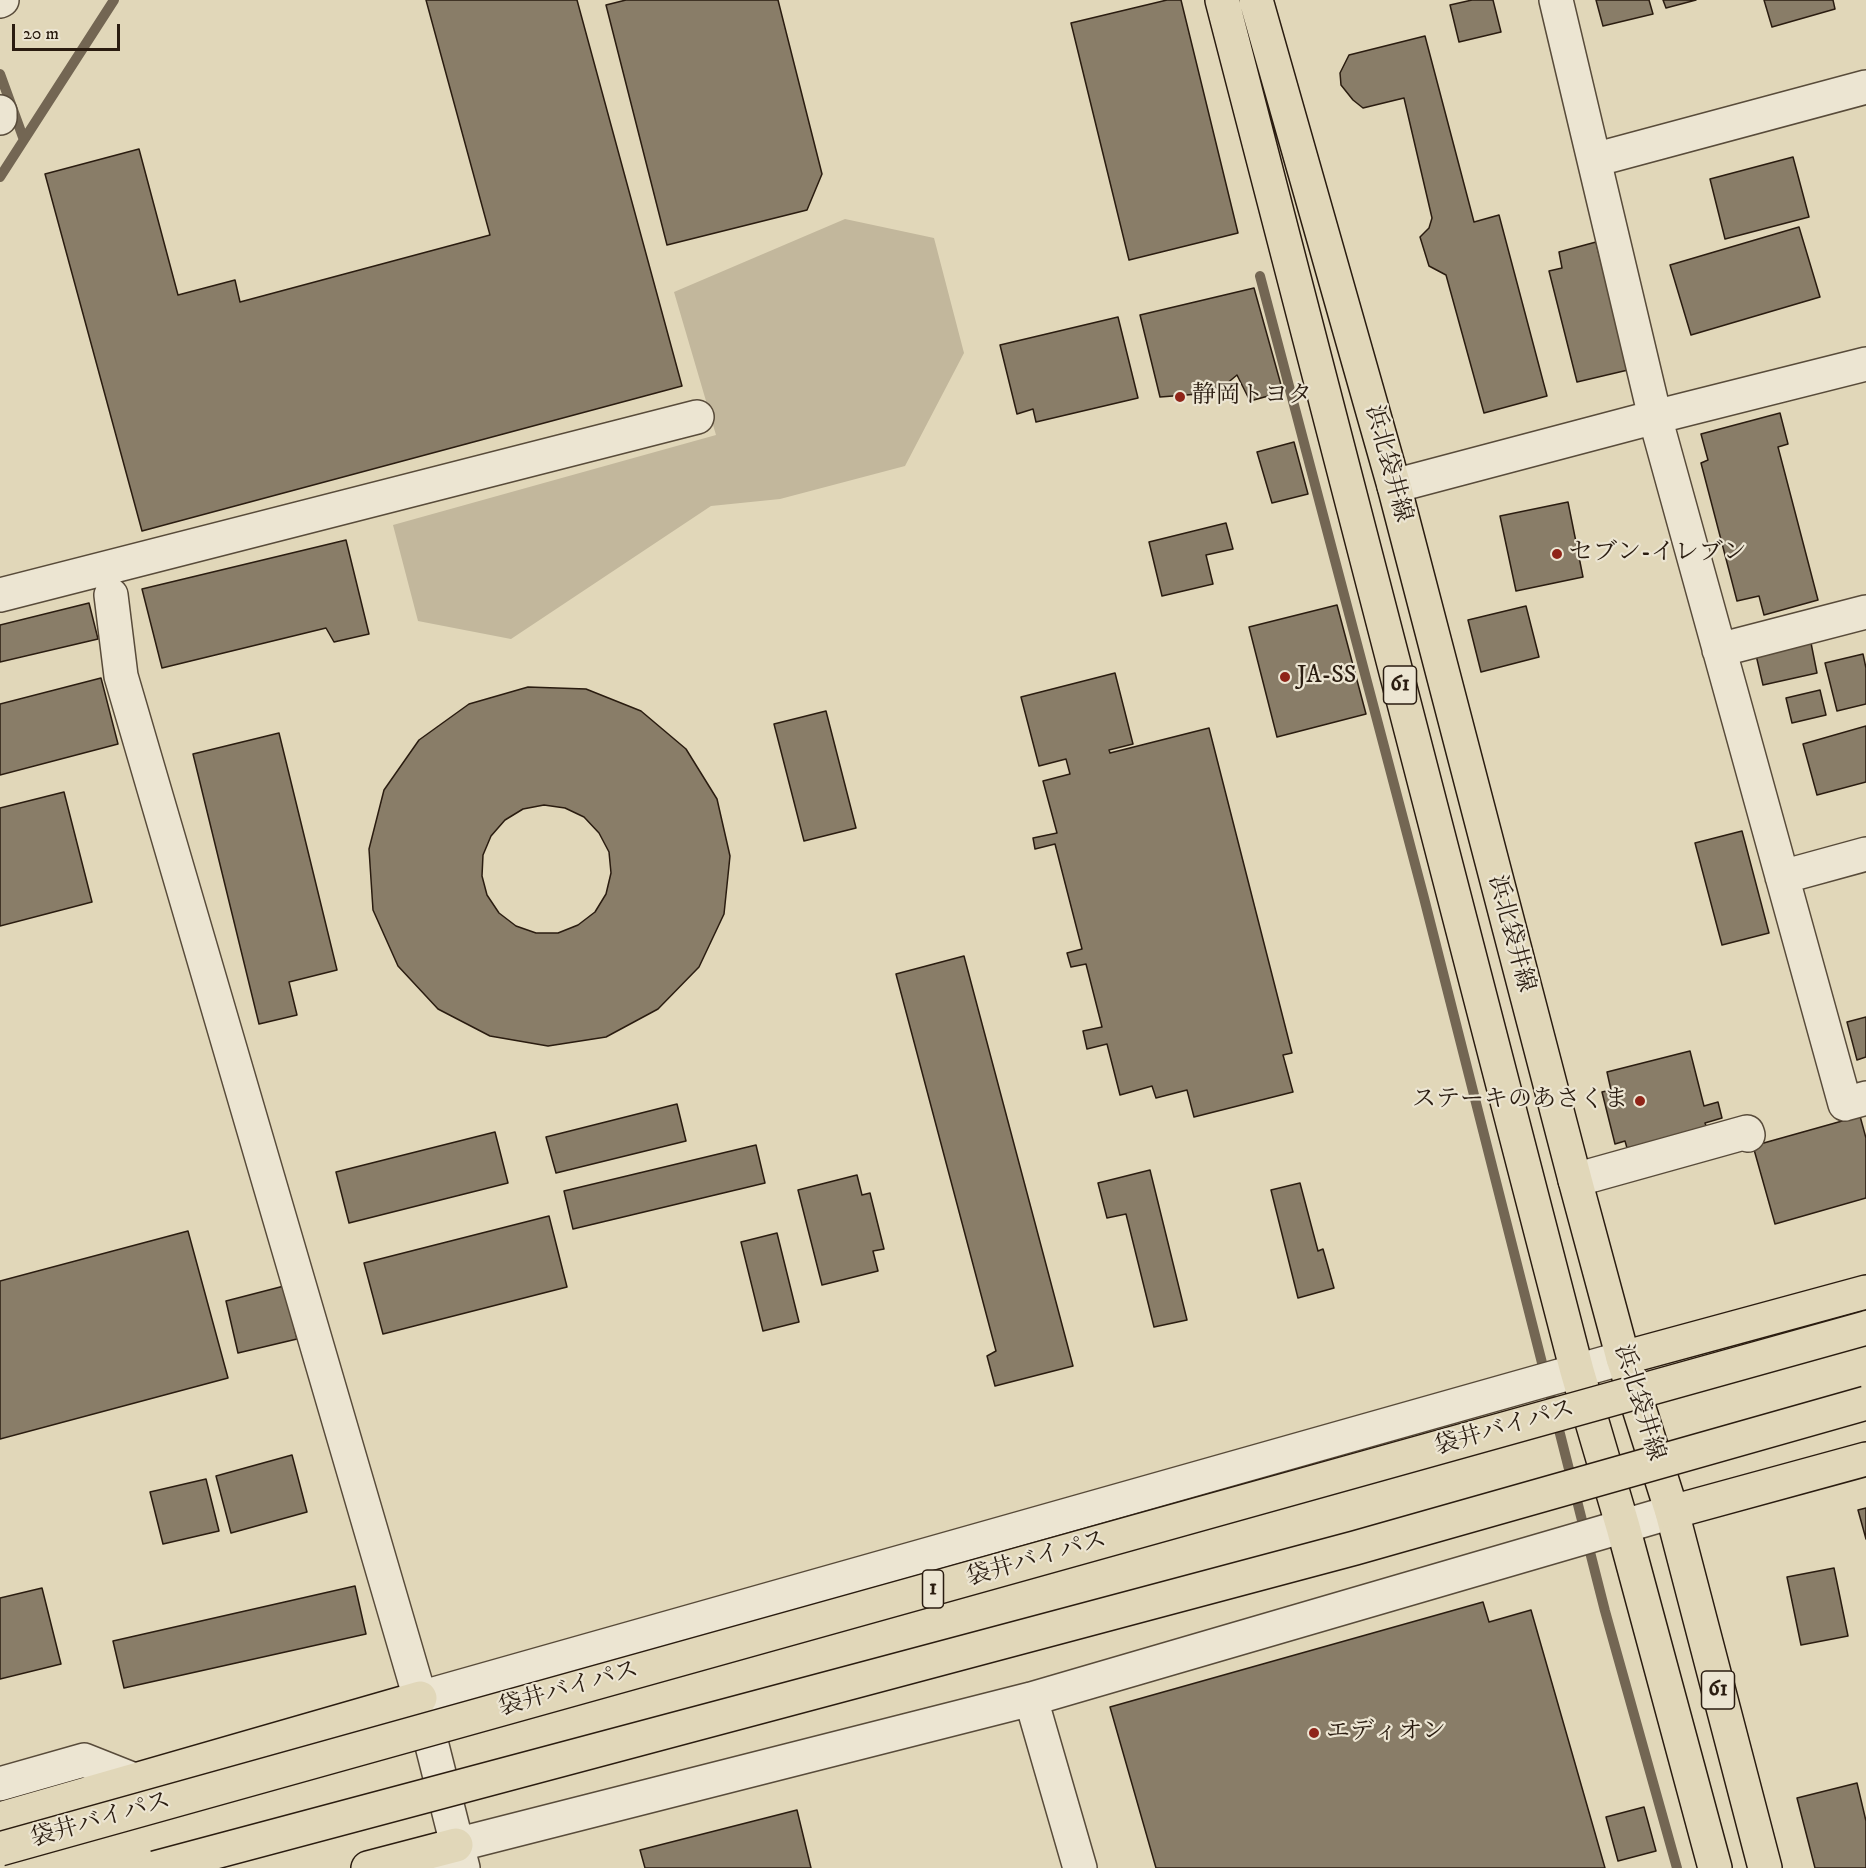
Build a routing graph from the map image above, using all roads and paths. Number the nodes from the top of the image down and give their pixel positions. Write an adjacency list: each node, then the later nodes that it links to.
1 (1222, 0): 26 (main road, 浜北袋井線 / 61)
2 (1256, 0): 11 (main road, 浜北袋井線 / 61)
3 (1556, 0): 7 (street)
4 (1866, 87): 7 (street)
5 (0, 112): 6 (street)
6 (0, 118)
7 (1594, 160): 10 (street)
8 (1866, 364): 10 (street)
9 (697, 417): 12 (street)
10 (1655, 417): 11 (street); 15 (street)
11 (1394, 486): 20 (main road, 浜北袋井線 / 61)
12 (0, 595)
13 (111, 595): 31 (street)
14 (1866, 612): 15 (street)
15 (1719, 650): 17 (street)
16 (1866, 854): 17 (street)
17 (1782, 877): 18 (street)
18 (1866, 1098)
19 (1748, 1135): 20 (street)
20 (1575, 1180): 25 (main road, 浜北袋井線 / 61)
21 (1866, 1285): 23 (street)
22 (1866, 1292): 23 (main road)
23 (1826, 1302): 25 (main road)
24 (1866, 1328): 36 (main road, 袋井バイパス / 1, bridge)
25 (1623, 1358): 26 (street); 29 (main road, 浜北袋井線 / 61)
26 (1577, 1371): 30 (main road, 浜北袋井線 / 61); 31 (street)
27 (1866, 1403): 38 (main road, bridge)
28 (1866, 1459): 29 (main road)
29 (1672, 1512): 30 (street); 43 (main road, 浜北袋井線 / 61)
30 (1623, 1527): 32 (street); 42 (main road, 浜北袋井線 / 61)
31 (420, 1698): 33 (main road); 37 (street)
32 (1031, 1699): 37 (street); 41 (street)
33 (137, 1780): 34 (street); 35 (main road)
34 (0, 1784)
35 (0, 1819)
36 (0, 1849)
37 (460, 1857): 39 (main road); 40 (street)
38 (155, 1868)
39 (368, 1868)
40 (416, 1868)
41 (1080, 1868)
42 (1715, 1868)
43 (1765, 1868)

